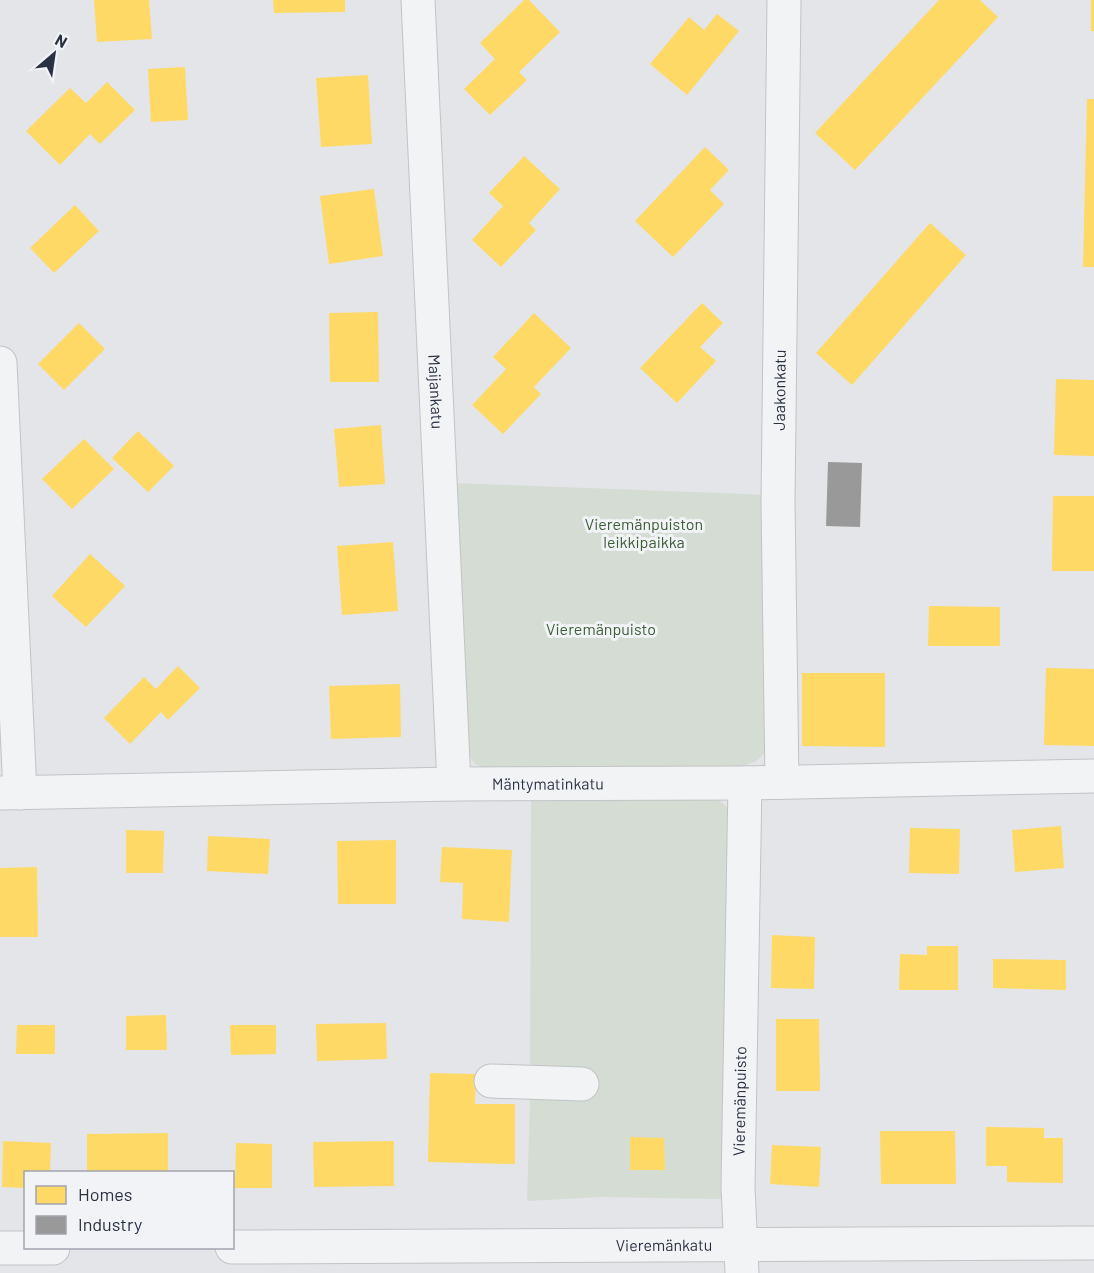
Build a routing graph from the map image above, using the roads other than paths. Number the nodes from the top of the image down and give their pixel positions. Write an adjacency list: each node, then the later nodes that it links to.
1 (418, 0): 6 (street, Maijankatu)
2 (784, 0): 5 (street, Jaakonkatu)
3 (0, 363): 8 (street)
4 (1094, 776): 5 (street, Mäntymatinkatu)
5 (782, 782): 7 (street, Mäntymatinkatu)
6 (454, 783): 7 (street, Mäntymatinkatu); 8 (street, Mäntymatinkatu)
7 (745, 783): 16 (street, Vieremänpuisto)
8 (10, 793)
9 (491, 1081): 10 (street)
10 (582, 1084)
11 (1094, 1244): 16 (street, Vieremänkatu)
12 (234, 1247): 15 (street, Vieremänkatu)
13 (0, 1248): 14 (street)
14 (24, 1248)
15 (542, 1259): 16 (street, Vieremänkatu)
16 (742, 1259)

